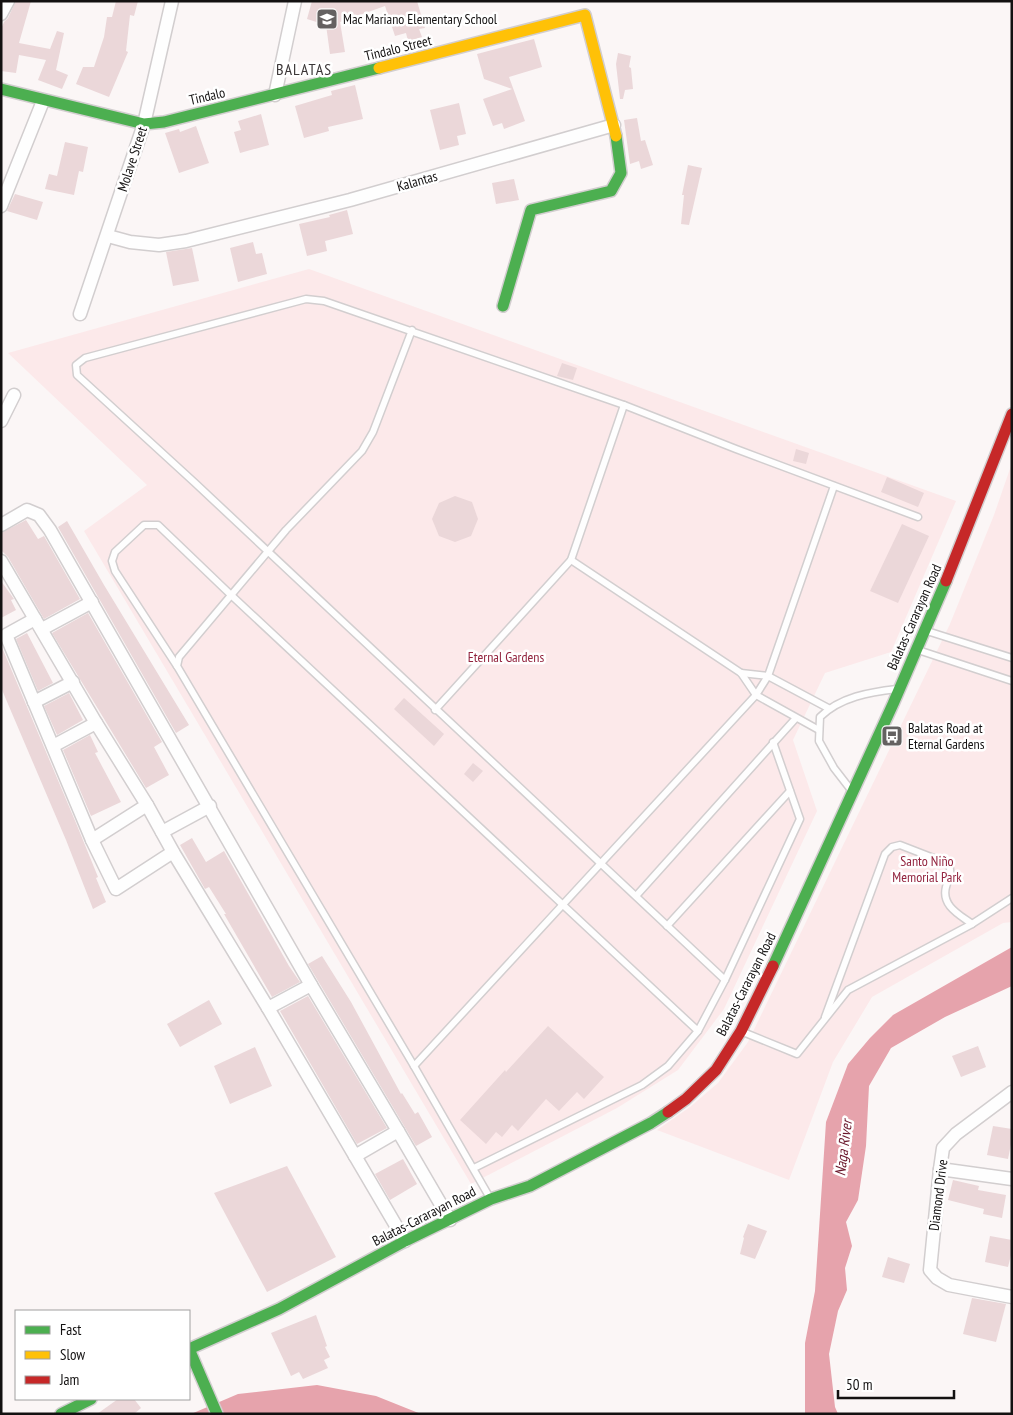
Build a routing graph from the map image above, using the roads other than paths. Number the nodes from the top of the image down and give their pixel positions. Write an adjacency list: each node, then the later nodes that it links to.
1 (8, 1): 4 (street)
2 (172, 1): 8 (street, Molave Street)
3 (295, 1): 6 (street)
4 (1, 14)
5 (1, 89): 7 (main road)
6 (276, 95): 8 (main road, Tindalo); 9 (main road, Tindalo Street)
7 (43, 100): 8 (main road); 10 (street)
8 (144, 124): 11 (street, Molave Street)
9 (614, 125): 11 (street, Kalantas); 12 (main road)
10 (1, 206)
11 (108, 236): 13 (street, Molave Street)
12 (503, 306)
13 (80, 314)
14 (412, 330): 16 (lane); 22 (lane); 22 (lane)
15 (14, 395): 18 (street)
16 (624, 405): 19 (lane); 23 (lane)
17 (1012, 414): 28 (main road, Balatas-Cararayan Road)
18 (1, 421)
19 (834, 486): 20 (lane); 33 (lane)
20 (918, 517)
21 (1, 524): 26 (street)
22 (267, 552): 25 (lane); 40 (lane)
23 (571, 560): 32 (lane); 40 (lane)
24 (1, 561): 27 (street)
25 (231, 595): 31 (lane); 31 (lane); 56 (lane)
26 (92, 602): 27 (street); 49 (street)
27 (39, 624): 35 (street); 38 (street)
28 (926, 630): 29 (main road, Balatas-Cararayan Road); 30 (lane)
29 (917, 650): 34 (lane); 36 (main road, Balatas-Cararayan Road)
30 (1012, 658)
31 (177, 666): 65 (lane)
32 (741, 673): 33 (lane); 37 (lane)
33 (768, 676): 37 (lane); 39 (lane)
34 (1012, 681)
35 (73, 682): 38 (street); 42 (street)
36 (898, 689): 39 (lane); 47 (main road, Balatas-Cararayan Road)
37 (756, 695): 41 (lane); 53 (lane)
38 (34, 702): 45 (street)
39 (828, 708): 43 (lane)
40 (435, 710): 53 (lane)
41 (796, 718): 43 (lane); 44 (lane)
42 (96, 723): 45 (street); 48 (street)
43 (818, 730): 47 (lane)
44 (773, 742): 46 (lane); 54 (lane)
45 (53, 746): 51 (street)
46 (790, 791): 58 (lane); 59 (lane)
47 (852, 792): 64 (main road, Balatas-Cararayan Road)
48 (147, 805): 50 (street); 51 (street)
49 (210, 806): 50 (street); 60 (street)
50 (162, 832): 52 (street)
51 (92, 840): 52 (street)
52 (173, 852): 61 (street)
53 (601, 864): 54 (lane); 56 (lane)
54 (636, 896): 58 (lane)
55 (1012, 898): 57 (lane)
56 (564, 904): 63 (lane); 65 (lane)
57 (972, 924): 62 (lane); 62 (lane)
58 (667, 926): 59 (lane)
59 (725, 980): 63 (lane)
60 (311, 985): 61 (street); 67 (street)
61 (268, 1008): 68 (street)
62 (823, 1022): 64 (lane)
63 (698, 1031): 69 (lane)
64 (741, 1031): 72 (main road, Balatas-Cararayan Road)
65 (414, 1066): 69 (lane)
66 (1012, 1092): 70 (street, Diamond Drive)
67 (398, 1131): 68 (street); 73 (street)
68 (355, 1156): 74 (street)
69 (474, 1168): 72 (lane)
70 (940, 1169): 71 (street); 75 (street, Diamond Drive)
71 (1012, 1179)
72 (491, 1200): 73 (main road, Balatas-Cararayan Road)
73 (450, 1220): 74 (main road, Balatas-Cararayan Road)
74 (404, 1241): 76 (main road, Balatas-Cararayan Road)
75 (1012, 1297)
76 (190, 1349)
77 (190, 1351): 80 (main road)
78 (88, 1400): 79 (main road)
79 (61, 1414)
80 (217, 1414)

